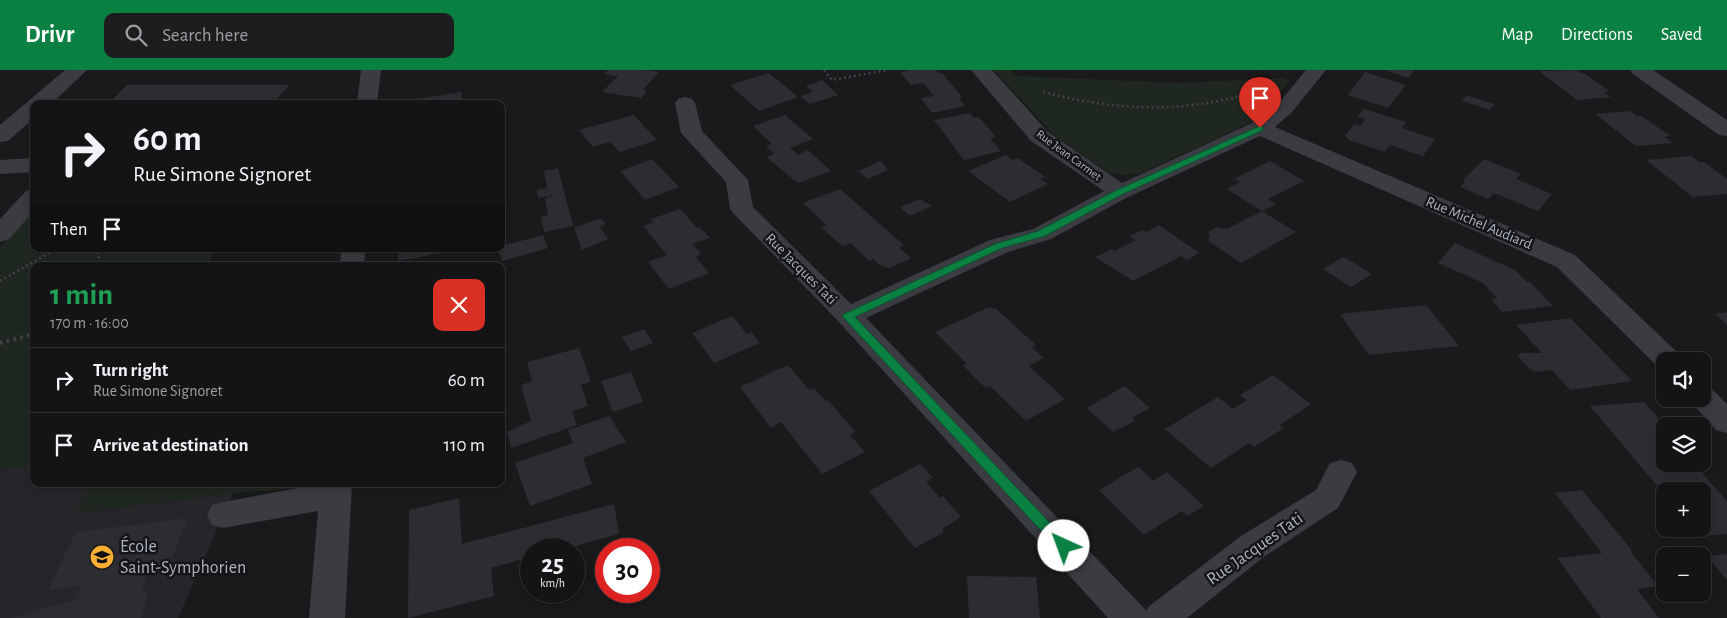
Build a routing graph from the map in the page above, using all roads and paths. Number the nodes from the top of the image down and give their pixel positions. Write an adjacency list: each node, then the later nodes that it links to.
1 (77, 70): 10 (street)
2 (371, 70): 11 (street)
3 (824, 70): 4 (path)
4 (887, 70)
5 (982, 70): 19 (street, Rue Jean Carmet)
6 (1316, 70): 14 (street)
7 (1640, 70): 15 (street)
8 (1262, 89): 9 (path)
9 (1042, 92)
10 (43, 100)
11 (367, 100)
12 (685, 103): 26 (street, Rue Jacques Tati)
13 (30, 110): 16 (street)
14 (1260, 128): 19 (street); 29 (street, Rue Michel Audiard)
15 (1727, 130)
16 (0, 136)
17 (30, 165): 18 (street)
18 (0, 167)
19 (1120, 192): 26 (street)
20 (30, 200): 21 (street)
21 (0, 234)
22 (51, 252): 23 (path)
23 (33, 262)
24 (30, 264): 25 (path)
25 (0, 281)
26 (848, 316): 36 (street, Rue Jacques Tati)
27 (30, 335): 28 (path)
28 (0, 343)
29 (1660, 352)
30 (1711, 406): 31 (street)
31 (1727, 422)
32 (1341, 472): 37 (street, Rue Jacques Tati)
33 (336, 489): 34 (street); 35 (street)
34 (223, 515)
35 (327, 618)
36 (1131, 618)
37 (1160, 618)

